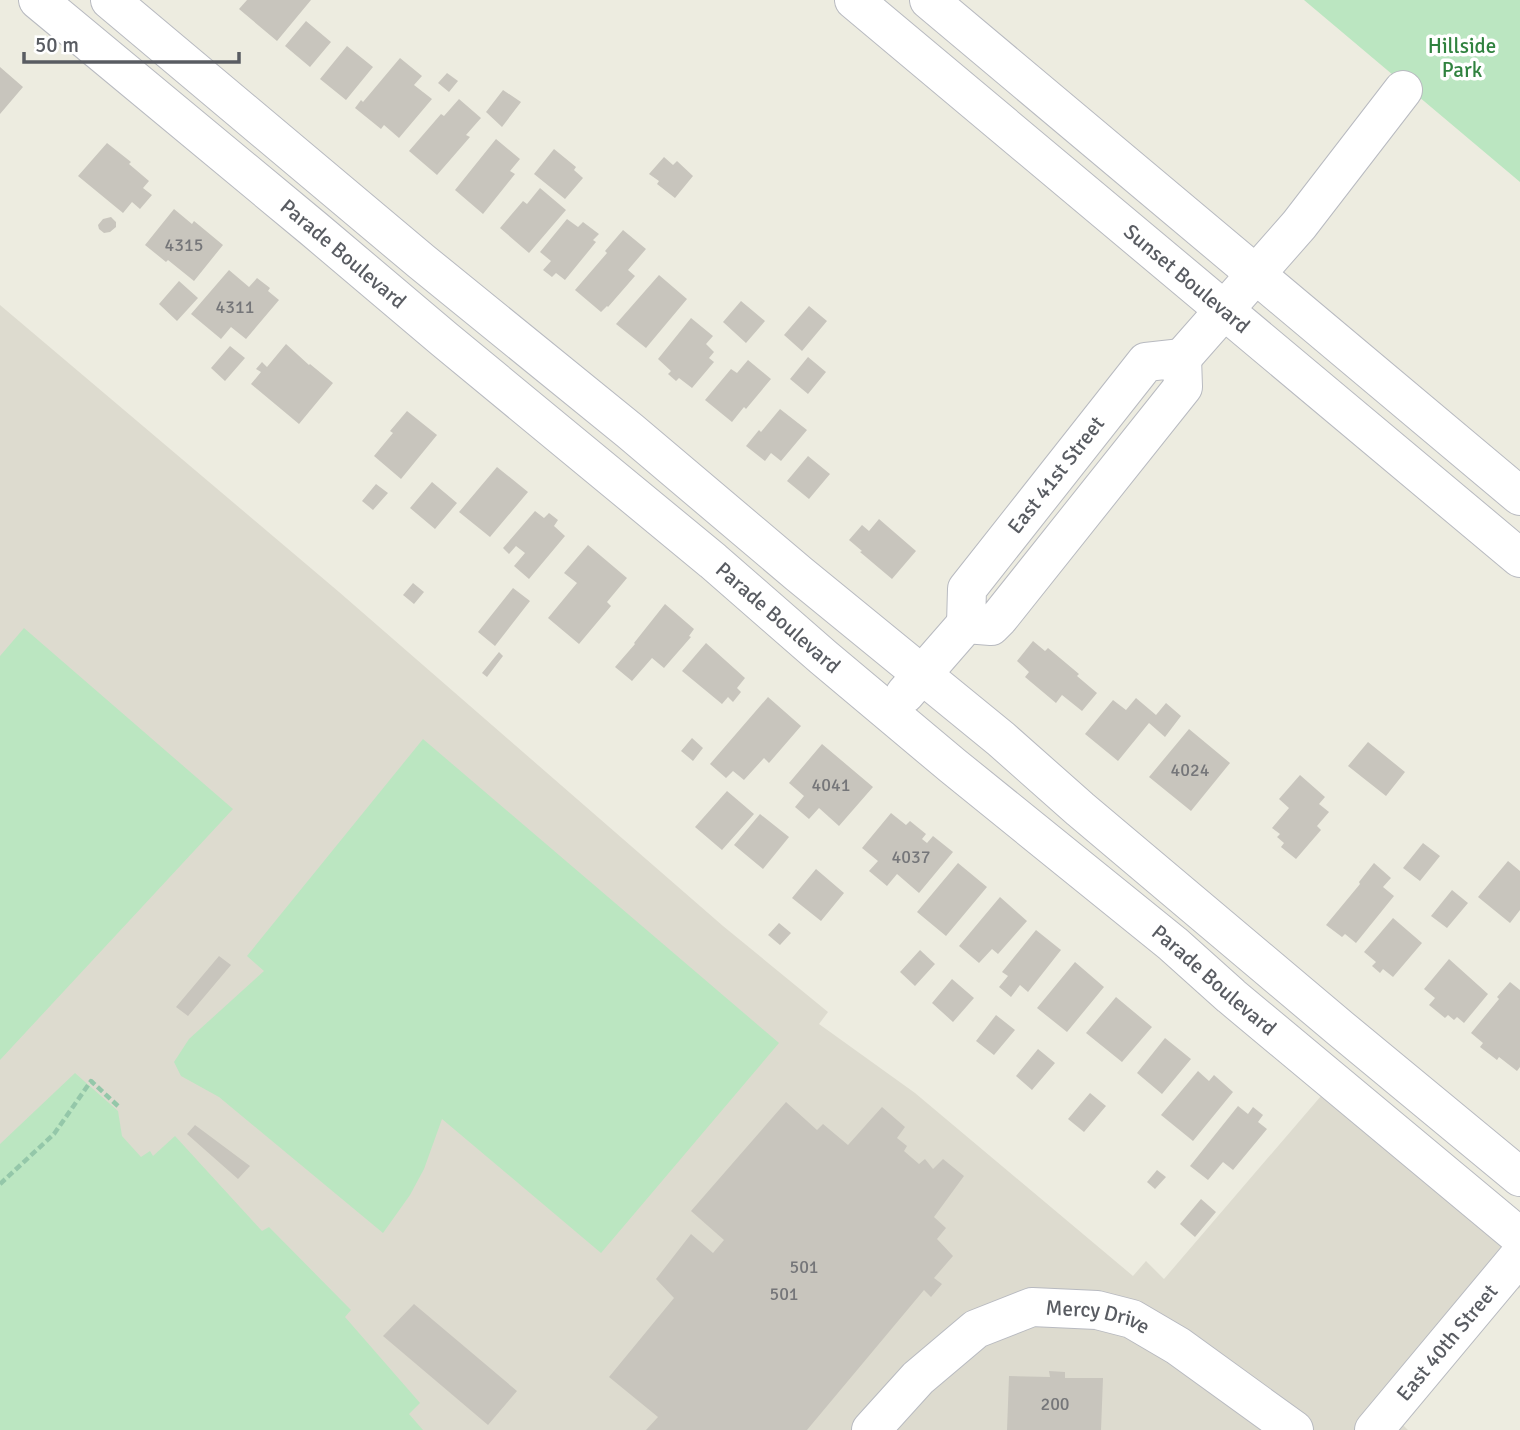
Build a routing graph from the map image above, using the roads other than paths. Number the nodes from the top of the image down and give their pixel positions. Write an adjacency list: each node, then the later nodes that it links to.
1 (38, 0): 11 (street, Parade Boulevard)
2 (110, 0): 10 (street)
3 (854, 0): 7 (street, Sunset Boulevard)
4 (929, 0): 6 (street)
5 (1402, 90): 6 (street, East 41st Street)
6 (1257, 275): 7 (street, East 41st Street); 8 (street)
7 (1225, 311): 9 (street, Sunset Boulevard); 10 (street, East 41st Street)
8 (1520, 496)
9 (1520, 558)
10 (923, 674): 11 (street, East 41st Street); 12 (street)
11 (889, 713): 13 (street, Parade Boulevard)
12 (1520, 1177)
13 (1520, 1237)
14 (1520, 1255): 17 (street, East 40th Street)
15 (871, 1430): 16 (street, Mercy Drive)
16 (1294, 1430)
17 (1374, 1430)

